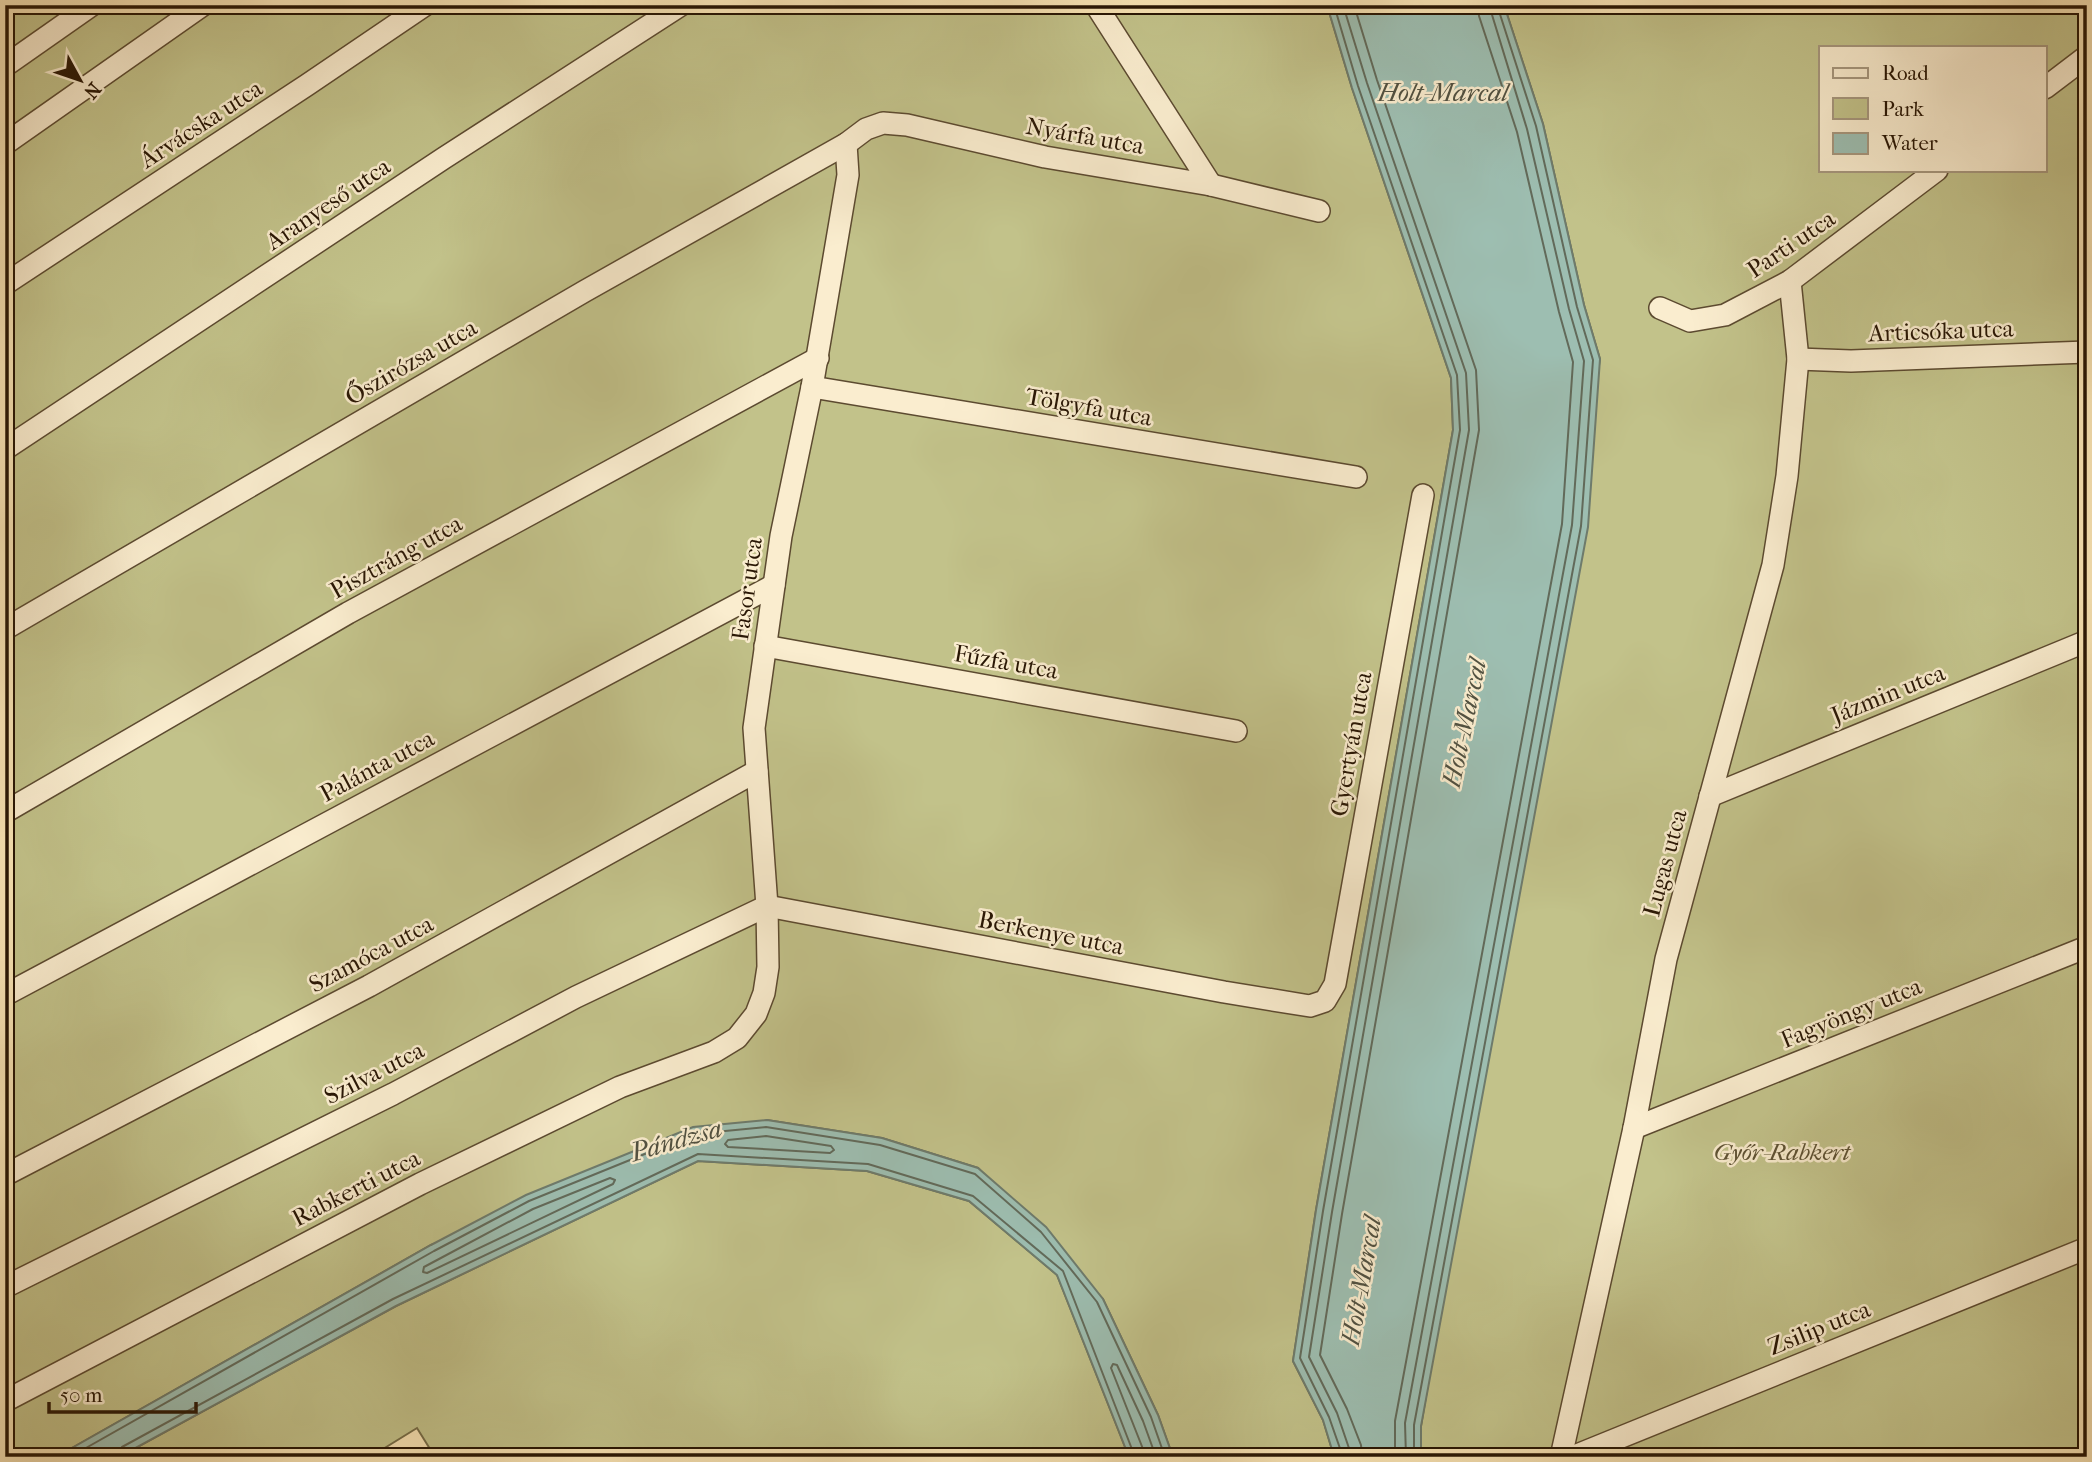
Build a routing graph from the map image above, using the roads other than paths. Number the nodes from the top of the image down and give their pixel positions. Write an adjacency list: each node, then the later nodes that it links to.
1 (92, 5): 7 (street)
2 (203, 5): 9 (street)
3 (425, 5): 15 (street, Árvácska utca)
4 (681, 5): 21 (street, Aranyeső utca)
5 (1096, 5): 12 (street)
6 (2087, 56): 8 (street)
7 (5, 66)
8 (2046, 87)
9 (5, 144)
10 (846, 144): 12 (street, Nyárfa utca); 18 (street, Fasor utca); 25 (street, Őszirózsa utca)
11 (1934, 172): 14 (street, Parti utca)
12 (1211, 185): 13 (street, Nyárfa utca)
13 (1319, 211)
14 (1790, 281): 16 (street, Parti utca); 19 (street, Lugas utca)
15 (5, 284)
16 (1660, 308)
17 (2087, 352): 19 (street, Articsóka utca)
18 (818, 358): 20 (street, Fasor utca); 31 (street, Pisztráng utca)
19 (1798, 359): 30 (street, Lugas utca)
20 (812, 387): 22 (street, Tölgyfa utca); 24 (street, Fasor utca)
21 (5, 449)
22 (1356, 477)
23 (1423, 495): 35 (street, Gyertyán utca)
24 (774, 585): 27 (street, Fasor utca); 34 (street, Palánta utca)
25 (5, 629)
26 (2087, 641): 30 (street, Jázmin utca)
27 (765, 646): 28 (street, Fűzfa utca); 29 (street, Fasor utca)
28 (1236, 731)
29 (757, 771): 32 (street, Fasor utca); 38 (street, Szamóca utca)
30 (1710, 796): 37 (street, Lugas utca)
31 (5, 812)
32 (767, 906): 35 (street, Berkenye utca); 36 (street, Fasor utca); 40 (street, Szilva utca)
33 (2087, 947): 37 (street, Fagyöngy utca)
34 (5, 995)
35 (1325, 1001)
36 (737, 1038): 41 (street, Rabkerti utca)
37 (1634, 1128): 42 (street, Lugas utca)
38 (5, 1175)
39 (2087, 1248): 43 (street, Zsilip utca)
40 (5, 1287)
41 (5, 1401)
42 (1561, 1457)
43 (1572, 1457)

